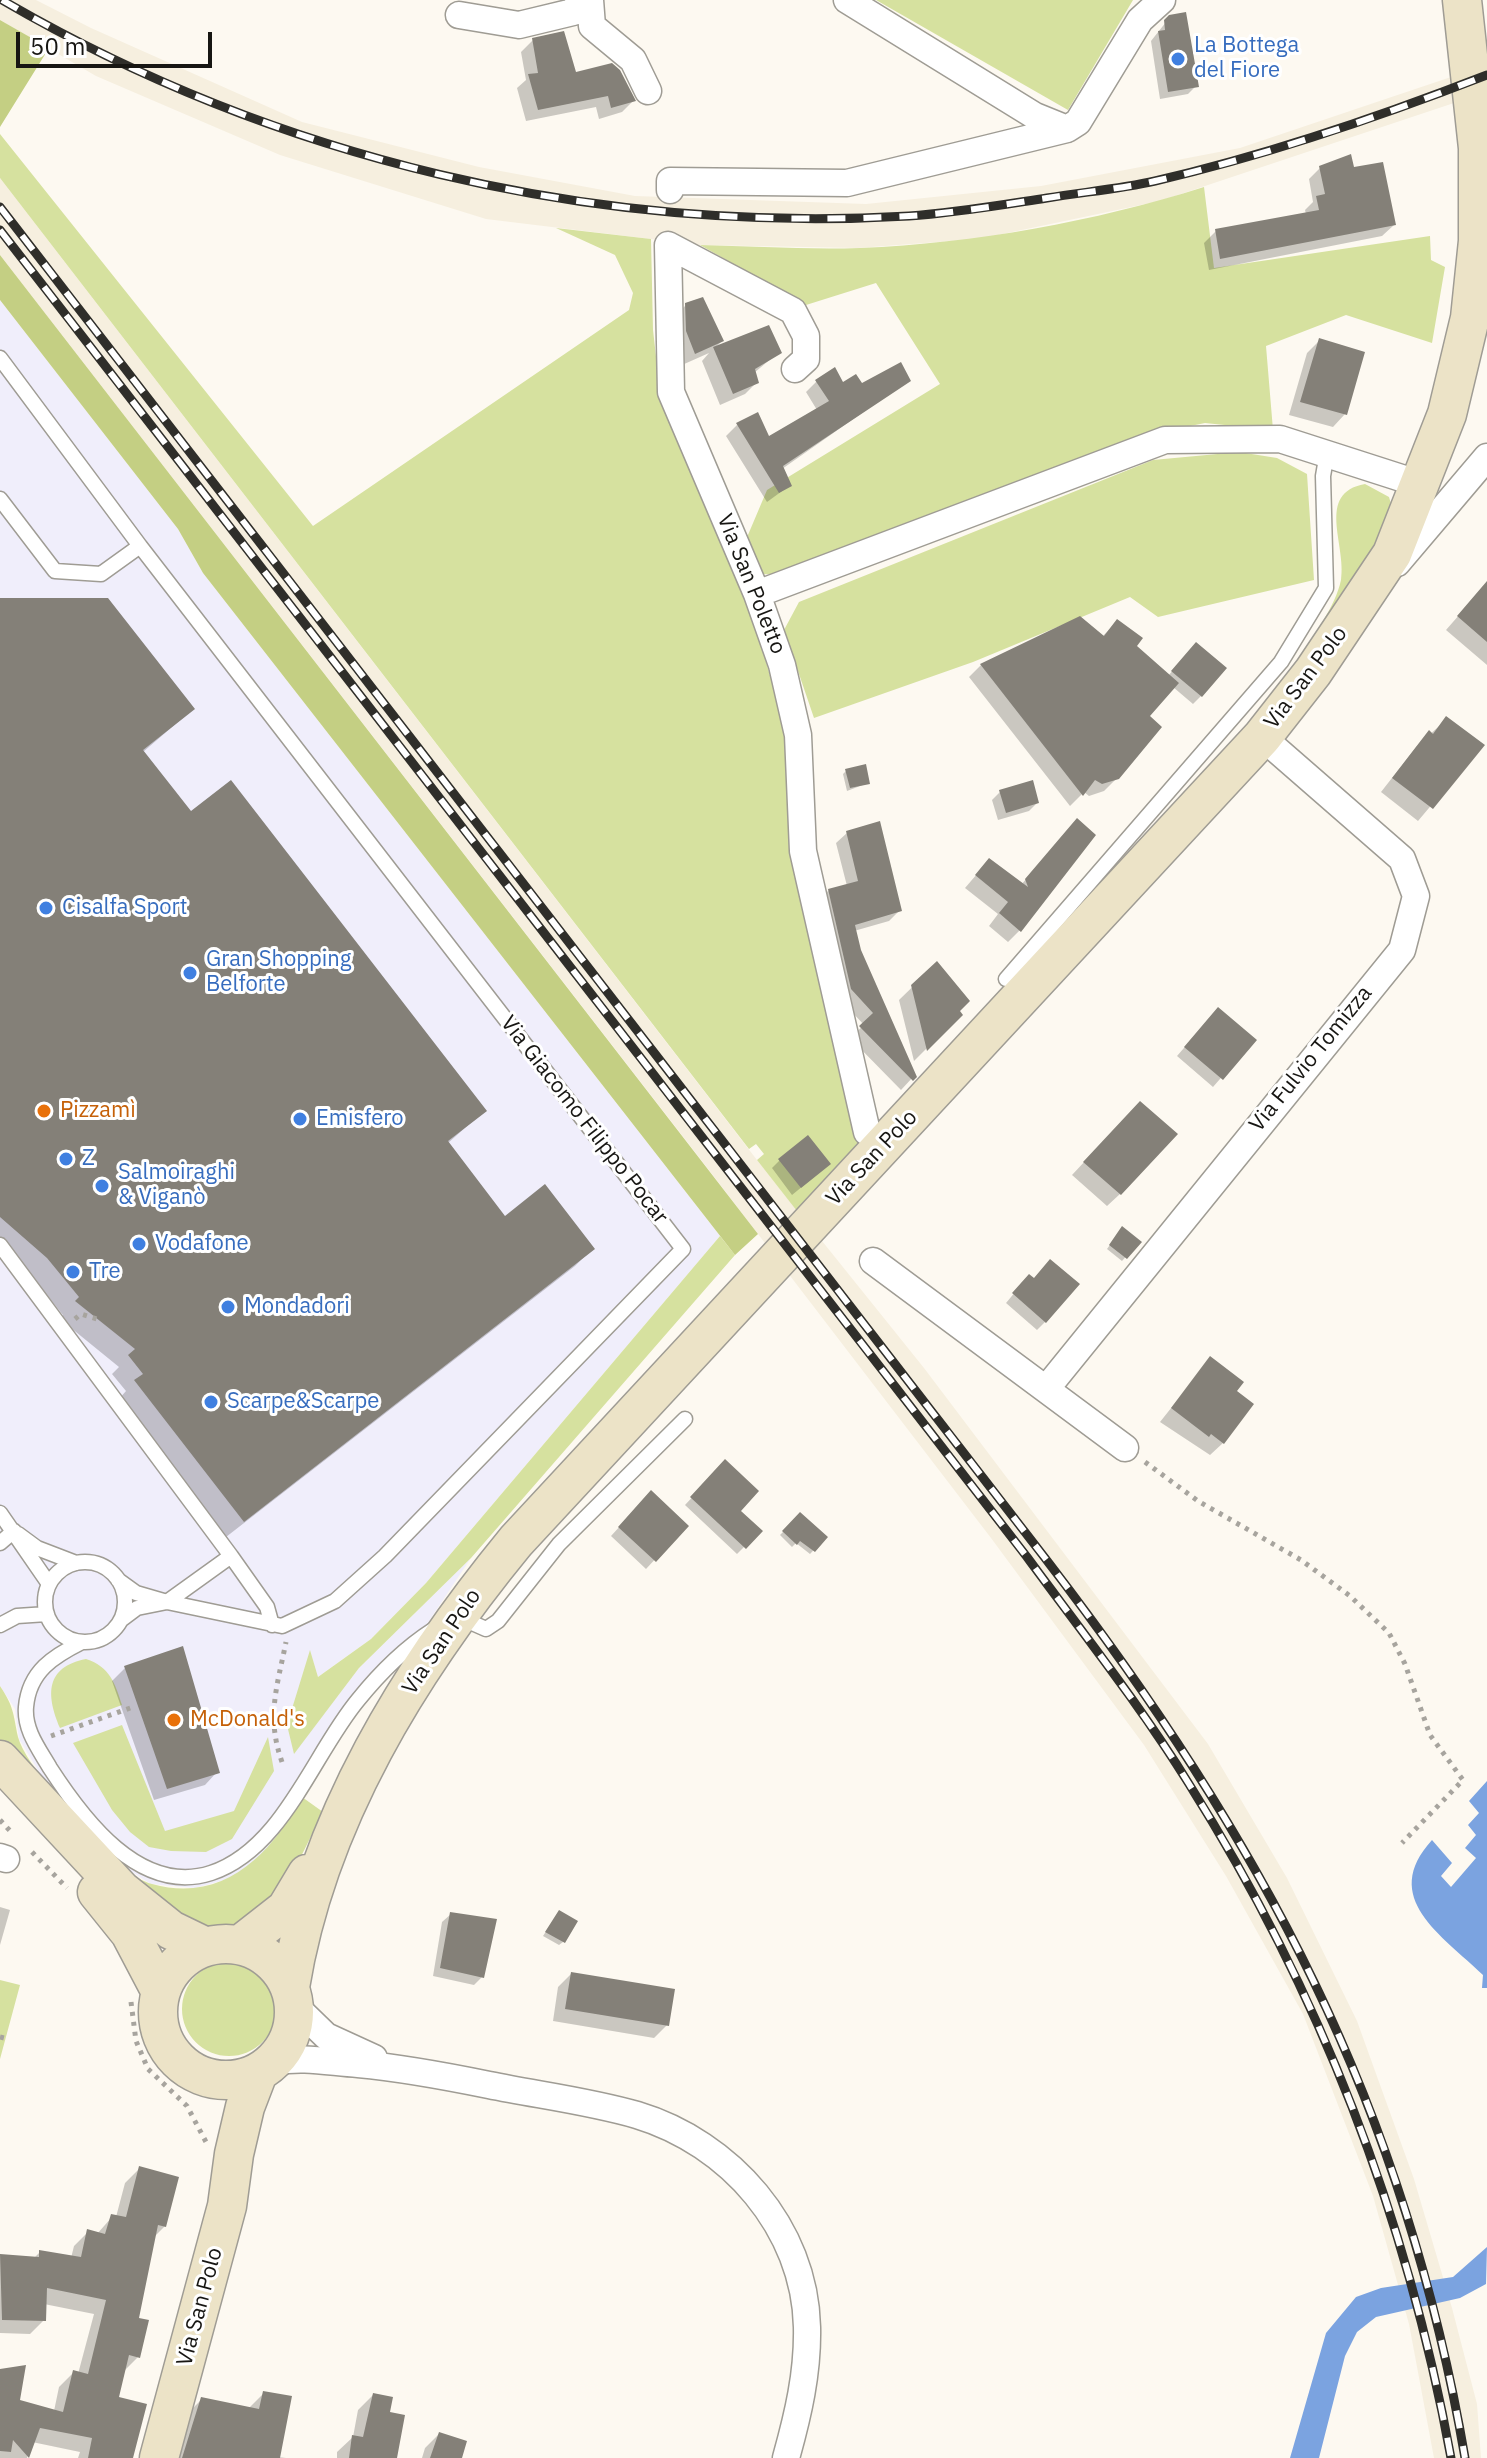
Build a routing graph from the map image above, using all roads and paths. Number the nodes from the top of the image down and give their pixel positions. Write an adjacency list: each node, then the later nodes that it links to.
1 (581, 0): 6 (street)
2 (590, 0): 8 (street)
3 (847, 0): 9 (street)
4 (1162, 0): 9 (street)
5 (1462, 0): 7 (main road, Via San Polo)
6 (459, 15)
7 (1478, 76): 10 (main road, Via San Polo)
8 (648, 91)
9 (1067, 129): 11 (street)
10 (1484, 148): 12 (main road, Via San Polo)
11 (670, 190)
12 (1482, 230): 17 (main road, Via San Polo)
13 (0, 358): 19 (lane, Via Giacomo Filippo Pocar)
14 (795, 369): 20 (street, Via San Poletto)
15 (1327, 453): 17 (street); 20 (street); 23 (lane)
16 (1487, 457): 21 (street)
17 (1420, 484): 21 (main road, Via San Polo)
18 (0, 499): 19 (lane)
19 (140, 546): 41 (lane, Via Giacomo Filippo Pocar)
20 (757, 594): 24 (street, Via San Poletto)
21 (1363, 602): 22 (main road, Via San Polo)
22 (1262, 737): 27 (street, Via Fulvio Tomizza); 39 (main road, Via San Polo)
23 (1006, 979)
24 (867, 1132)
25 (0, 1245): 33 (lane)
26 (873, 1261): 27 (street)
27 (1046, 1389): 29 (street)
28 (685, 1419): 39 (lane)
29 (1125, 1448): 52 (path)
30 (0, 1513): 31 (lane)
31 (14, 1531): 32 (lane); 34 (lane); 36 (lane)
32 (0, 1543)
33 (231, 1556): 37 (lane); 43 (lane)
34 (76, 1563): 35 (lane); 36 (lane)
35 (118, 1580): 37 (lane, Via Giacomo Filippo Pocar); 40 (lane)
36 (49, 1584): 38 (lane)
37 (167, 1602): 40 (lane); 43 (lane, Via Giacomo Filippo Pocar)
38 (47, 1614): 42 (lane); 44 (lane)
39 (455, 1615): 46 (lane); 51 (main road, Via San Polo)
40 (121, 1620): 44 (lane)
41 (290, 1623): 43 (lane, Via Giacomo Filippo Pocar); 48 (path)
42 (0, 1625)
43 (272, 1625)
44 (82, 1642): 46 (lane)
45 (133, 1707): 46 (path)
46 (34, 1742)
47 (0, 1760): 54 (main road)
48 (282, 1762)
49 (0, 1791): 55 (main road)
50 (0, 1820): 53 (path)
51 (331, 1838): 54 (main road, Via San Polo); 56 (main road, Via San Polo)
52 (1402, 1843)
53 (71, 1893)
54 (222, 1946): 55 (main road, Via San Polo); 56 (main road)
55 (146, 1993): 59 (main road, Via San Polo); 60 (path)
56 (292, 1996): 57 (street); 58 (main road, Via San Polo)
57 (392, 2066): 58 (street); 62 (street)
58 (266, 2067): 59 (main road); 60 (main road, Via San Polo)
59 (197, 2075): 60 (main road, Via San Polo)
60 (219, 2148): 61 (main road, Via San Polo)
61 (159, 2458)
62 (786, 2458)

